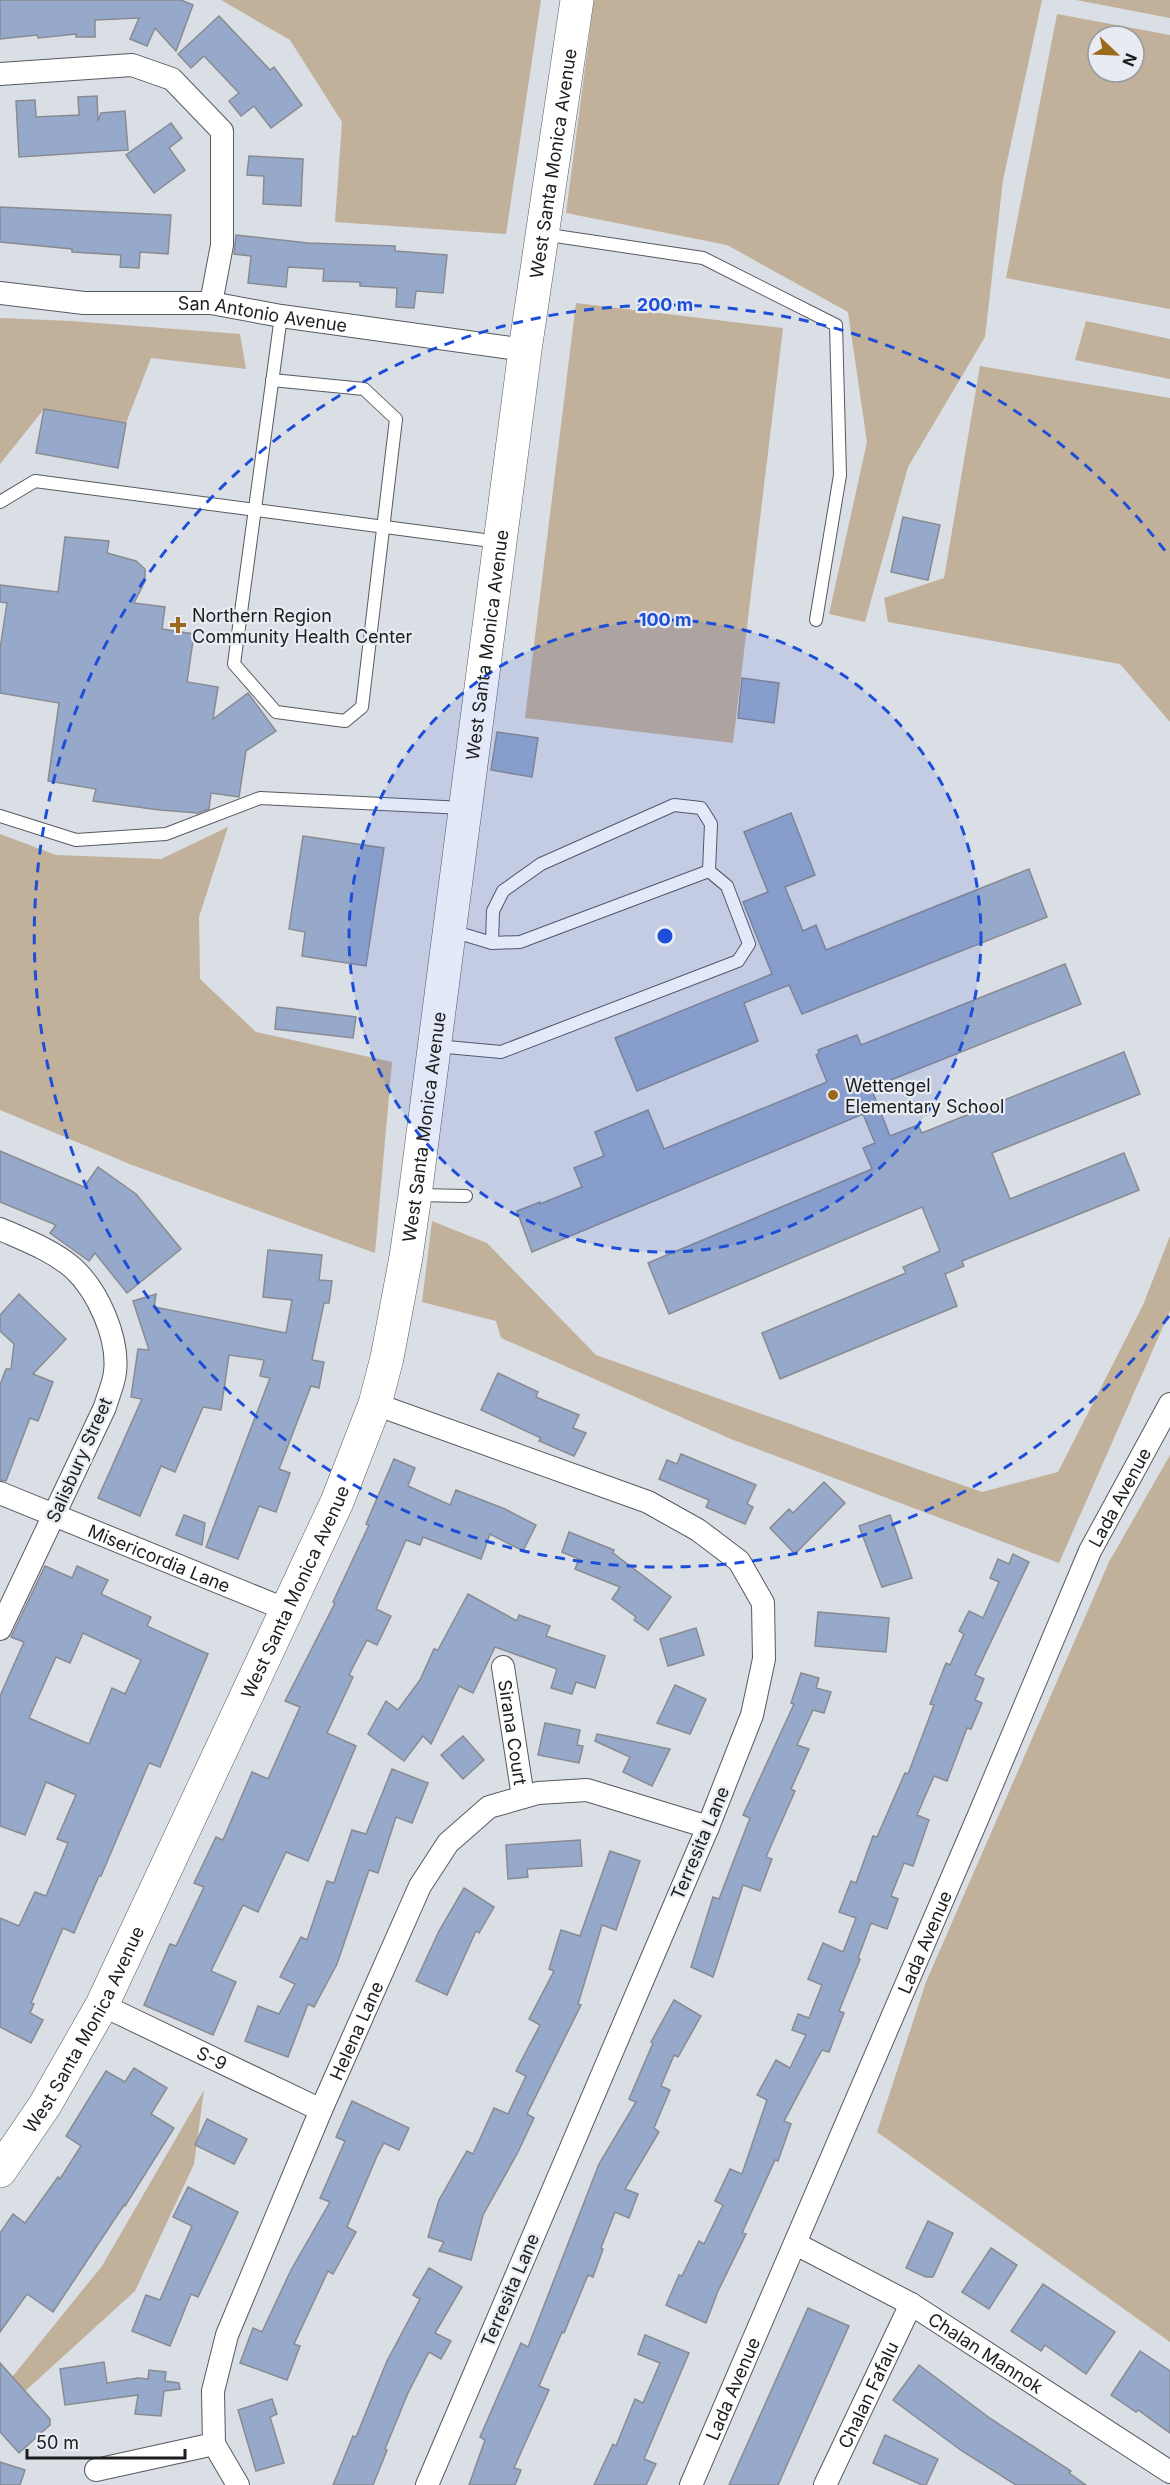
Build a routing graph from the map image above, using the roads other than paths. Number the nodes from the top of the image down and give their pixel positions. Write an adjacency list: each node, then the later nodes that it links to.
1 (577, 0): 3 (main road, West Santa Monica Avenue)
2 (0, 74): 5 (street)
3 (541, 233): 7 (main road, West Santa Monica Avenue); 13 (lane)
4 (0, 293): 5 (street, San Antonio Avenue)
5 (211, 303): 6 (street, San Antonio Avenue)
6 (281, 316): 7 (street, San Antonio Avenue); 8 (lane)
7 (525, 350): 12 (main road, West Santa Monica Avenue)
8 (272, 380): 10 (lane); 11 (lane)
9 (0, 502): 10 (lane)
10 (255, 510): 11 (lane); 11 (lane)
11 (384, 527): 12 (lane)
12 (500, 542): 14 (main road, West Santa Monica Avenue)
13 (816, 620)
14 (465, 808): 15 (lane); 17 (main road, West Santa Monica Avenue)
15 (0, 816)
16 (709, 872): 18 (lane); 18 (lane); 19 (lane)
17 (450, 930): 18 (lane); 19 (main road, West Santa Monica Avenue)
18 (492, 943)
19 (434, 1046): 20 (main road, West Santa Monica Avenue)
20 (415, 1195): 21 (lane); 23 (main road, West Santa Monica Avenue)
21 (466, 1196)
22 (0, 1229): 26 (street, Salisbury Street)
23 (375, 1404): 27 (main road, West Santa Monica Avenue); 31 (street, Terresita Lane)
24 (1170, 1404): 35 (street, Lada Avenue)
25 (0, 1493): 26 (street, Misericordia Lane)
26 (55, 1516): 27 (street, Misericordia Lane); 28 (street, Salisbury Street)
27 (287, 1610): 32 (main road, West Santa Monica Avenue)
28 (0, 1629)
29 (503, 1667): 30 (street, Sirana Court)
30 (523, 1797): 31 (street, Helena Lane); 33 (street, Helena Lane)
31 (708, 1827): 41 (street, Terresita Lane)
32 (102, 2005): 33 (street, S-9); 34 (main road, West Santa Monica Avenue)
33 (321, 2110): 37 (street, Helena Lane)
34 (0, 2172)
35 (796, 2244): 36 (street, Chalan Mannok); 42 (street, Lada Avenue)
36 (911, 2304): 39 (street, Chalan Mannok); 43 (street, Chalan Fafalu)
37 (214, 2444): 38 (street); 40 (street, Helena Lane)
38 (96, 2470)
39 (1170, 2472)
40 (238, 2485)
41 (427, 2485)
42 (691, 2485)
43 (825, 2485)

